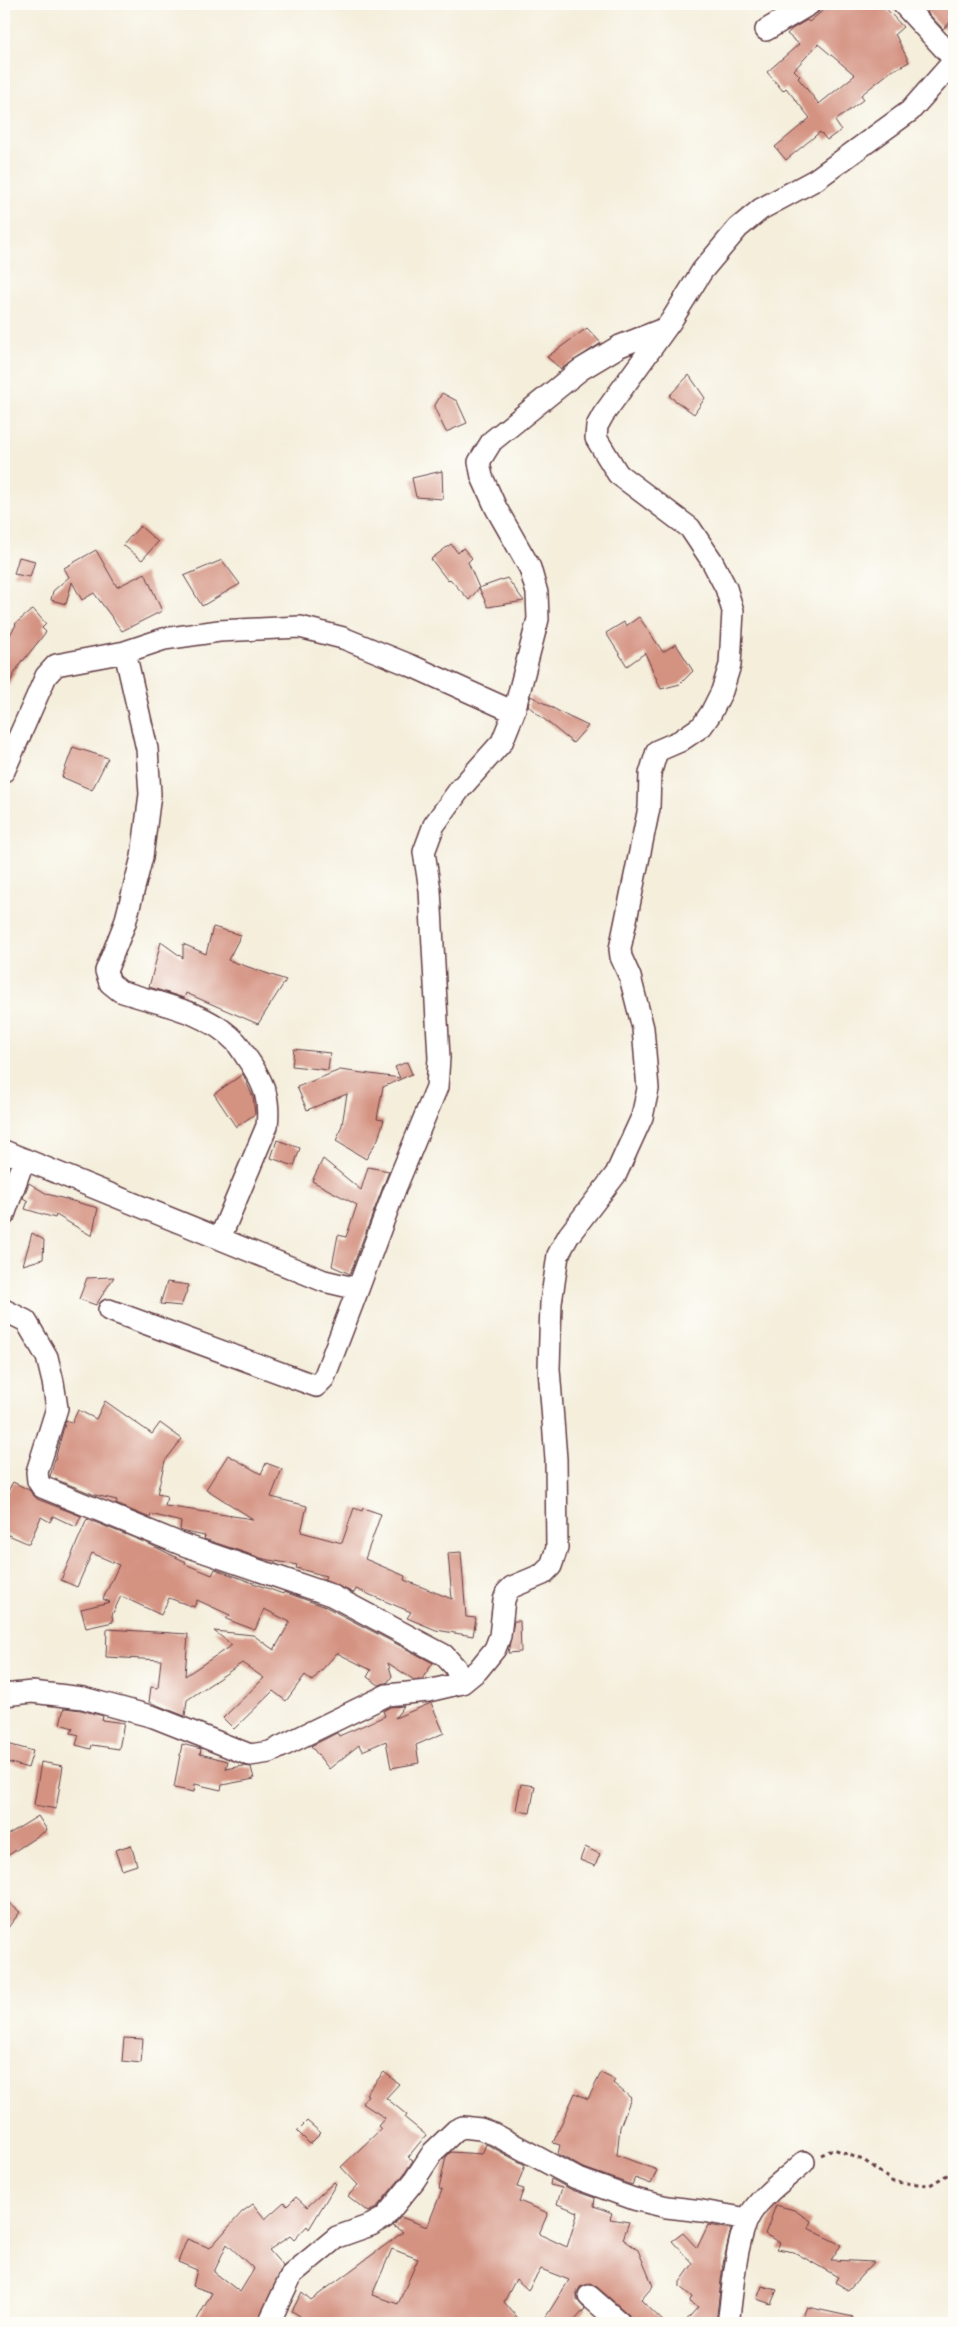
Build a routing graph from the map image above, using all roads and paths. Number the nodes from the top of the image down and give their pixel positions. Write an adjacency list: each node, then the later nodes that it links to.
1 (810, 4): 3 (street)
2 (903, 4): 4 (street)
3 (766, 30)
4 (954, 60): 5 (street)
5 (666, 328): 7 (street); 16 (street)
6 (125, 652): 7 (street); 8 (street); 12 (street)
7 (514, 712): 13 (street)
8 (4, 771)
9 (4, 1151): 10 (street)
10 (24, 1159): 11 (street); 12 (street)
11 (4, 1215)
12 (220, 1238): 13 (street)
13 (358, 1289): 15 (street)
14 (4, 1310): 16 (street)
15 (110, 1310)
16 (462, 1683): 17 (street)
17 (4, 1695)
18 (804, 2162): 19 (path); 20 (street)
19 (954, 2171)
20 (748, 2219): 22 (street); 24 (street)
21 (589, 2296): 23 (street)
22 (269, 2323)
23 (620, 2323)
24 (728, 2323)

